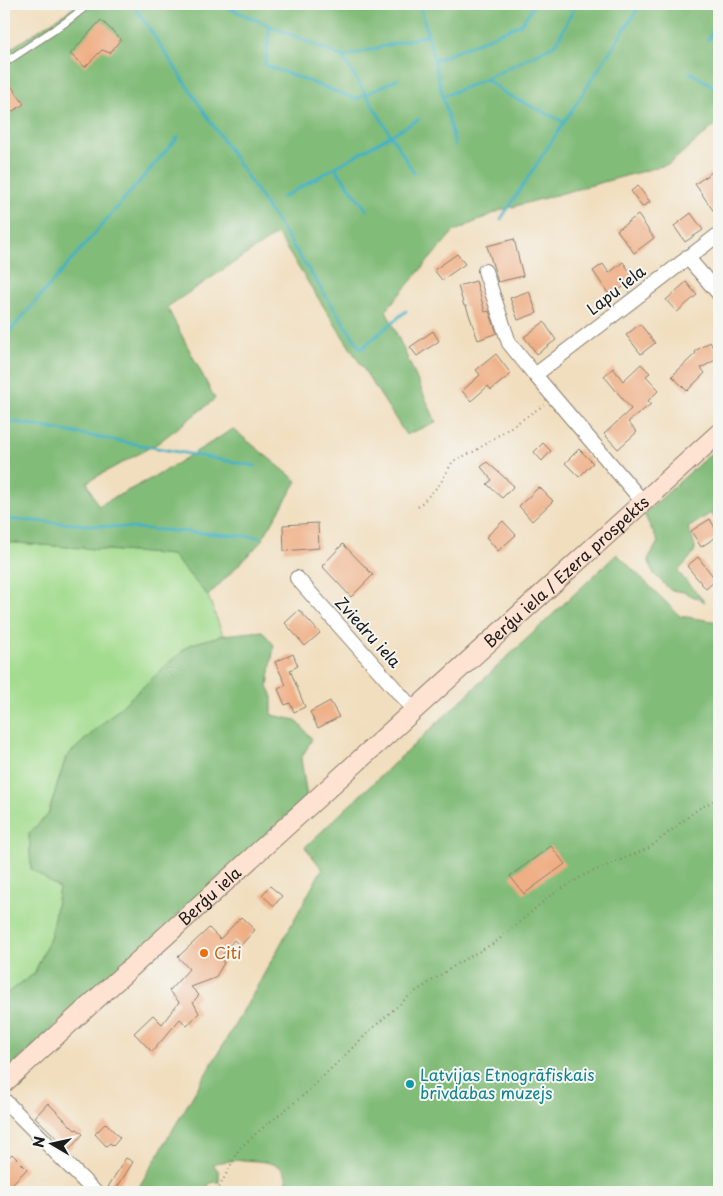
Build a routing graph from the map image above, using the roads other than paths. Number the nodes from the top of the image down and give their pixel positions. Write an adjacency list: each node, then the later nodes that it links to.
1 (89, 4): 2 (lane)
2 (4, 63)
3 (719, 234): 4 (street, Lapu iela)
4 (687, 257): 6 (street); 7 (street, Lapu iela)
5 (485, 271): 7 (street)
6 (719, 294)
7 (535, 376): 9 (street)
8 (719, 433): 9 (main road, Berģu iela / Ezera prospekts)
9 (642, 502): 11 (main road, Berģu iela / Ezera prospekts)
10 (297, 578): 11 (street, Zviedru iela)
11 (414, 709): 12 (main road, Berģu iela)
12 (4, 1082)
13 (5, 1104): 14 (street)
14 (95, 1192)

